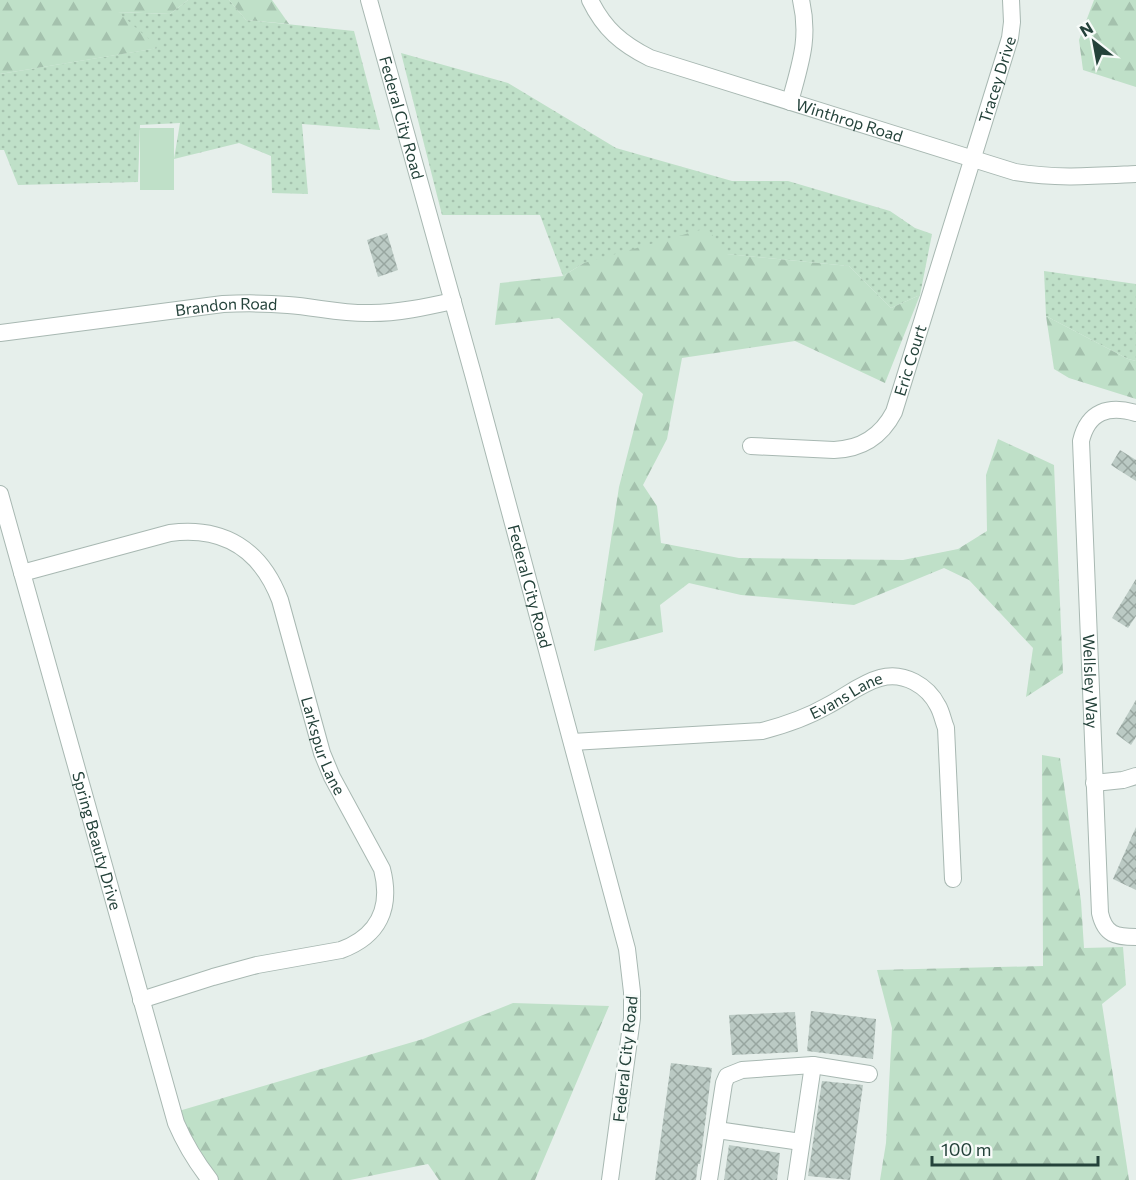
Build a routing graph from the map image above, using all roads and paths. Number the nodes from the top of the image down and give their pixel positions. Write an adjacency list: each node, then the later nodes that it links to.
1 (369, 0): 8 (street, Federal City Road)
2 (590, 0): 5 (street, Winthrop Road)
3 (801, 0): 5 (street)
4 (1011, 0): 6 (street, Tracey Drive)
5 (790, 102): 6 (street, Winthrop Road)
6 (973, 159): 7 (street, Winthrop Road); 11 (street, Eric Court)
7 (1136, 174)
8 (453, 301): 9 (street, Brandon Road); 14 (street, Federal City Road)
9 (0, 333)
10 (1136, 413): 16 (street, Wellsley Way)
11 (751, 446)
12 (0, 494): 13 (street, Spring Beauty Drive)
13 (22, 573): 19 (street, Spring Beauty Drive); 19 (street, Larkspur Lane)
14 (572, 742): 17 (street, Evans Lane); 25 (street, Federal City Road)
15 (1136, 776): 16 (street)
16 (1094, 783): 18 (street, Wellsley Way)
17 (953, 879)
18 (1129, 937)
19 (141, 1000): 24 (street, Spring Beauty Drive)
20 (813, 1065): 21 (street); 22 (street); 23 (street)
21 (869, 1074)
22 (717, 1130): 23 (street); 26 (street)
23 (801, 1142): 27 (street)
24 (210, 1180)
25 (610, 1180)
26 (709, 1180)
27 (796, 1180)

